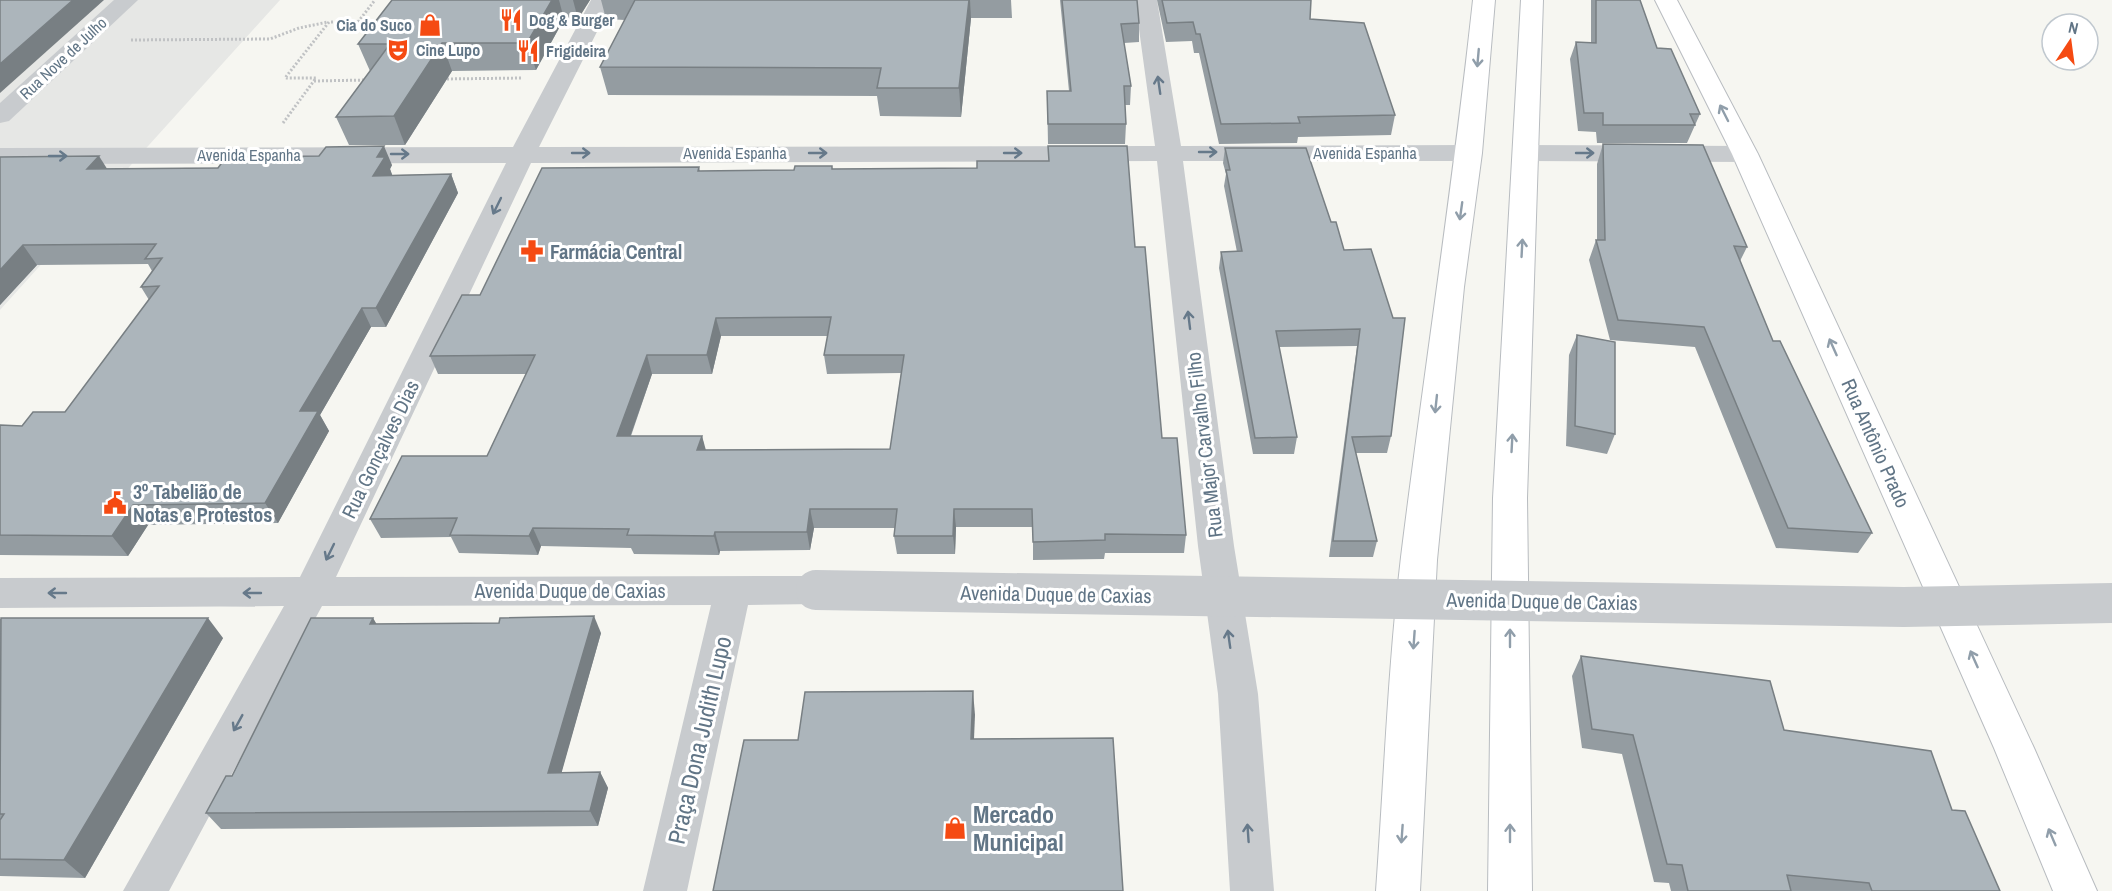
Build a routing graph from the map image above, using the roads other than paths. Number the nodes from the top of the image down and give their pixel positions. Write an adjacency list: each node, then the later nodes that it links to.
1 (127, 0): 7 (street, Rua Nove de Julho)
2 (602, 0): 9 (street, Rua Gonçalves Dias)
3 (1146, 0): 8 (street, Rua Major Carvalho Filho, one-way to 3)
4 (1484, 0): 10 (main road, one-way to 10)
5 (1532, 0): 11 (main road)
6 (1666, 0): 12 (main road, Rua Antônio Prado, one-way to 6)
7 (0, 116)
8 (1169, 152): 9 (street, Avenida Espanha, one-way to 8); 10 (street, Avenida Espanha, one-way to 10); 20 (street, Rua Major Carvalho Filho, one-way to 8)
9 (523, 153): 13 (street, Avenida Espanha, one-way to 9); 15 (street, Rua Gonçalves Dias, one-way to 15)
10 (1469, 153): 21 (main road, one-way to 21)
11 (1527, 153): 12 (street, one-way to 12); 22 (main road, one-way to 11)
12 (1745, 154): 23 (main road, Rua Antônio Prado, one-way to 12)
13 (0, 156)
14 (733, 589): 15 (street, Avenida Duque de Caxias); 17 (street, Avenida Duque de Caxias, bridge); 19 (street, Praça Dona Judith Lupo)
15 (311, 592): 16 (street, Avenida Duque de Caxias, one-way to 16); 18 (street, Rua Gonçalves Dias, one-way to 18)
16 (0, 593)
17 (2112, 603)
18 (145, 891)
19 (664, 891)
20 (1252, 891)
21 (1398, 891)
22 (1509, 891)
23 (2075, 891)

